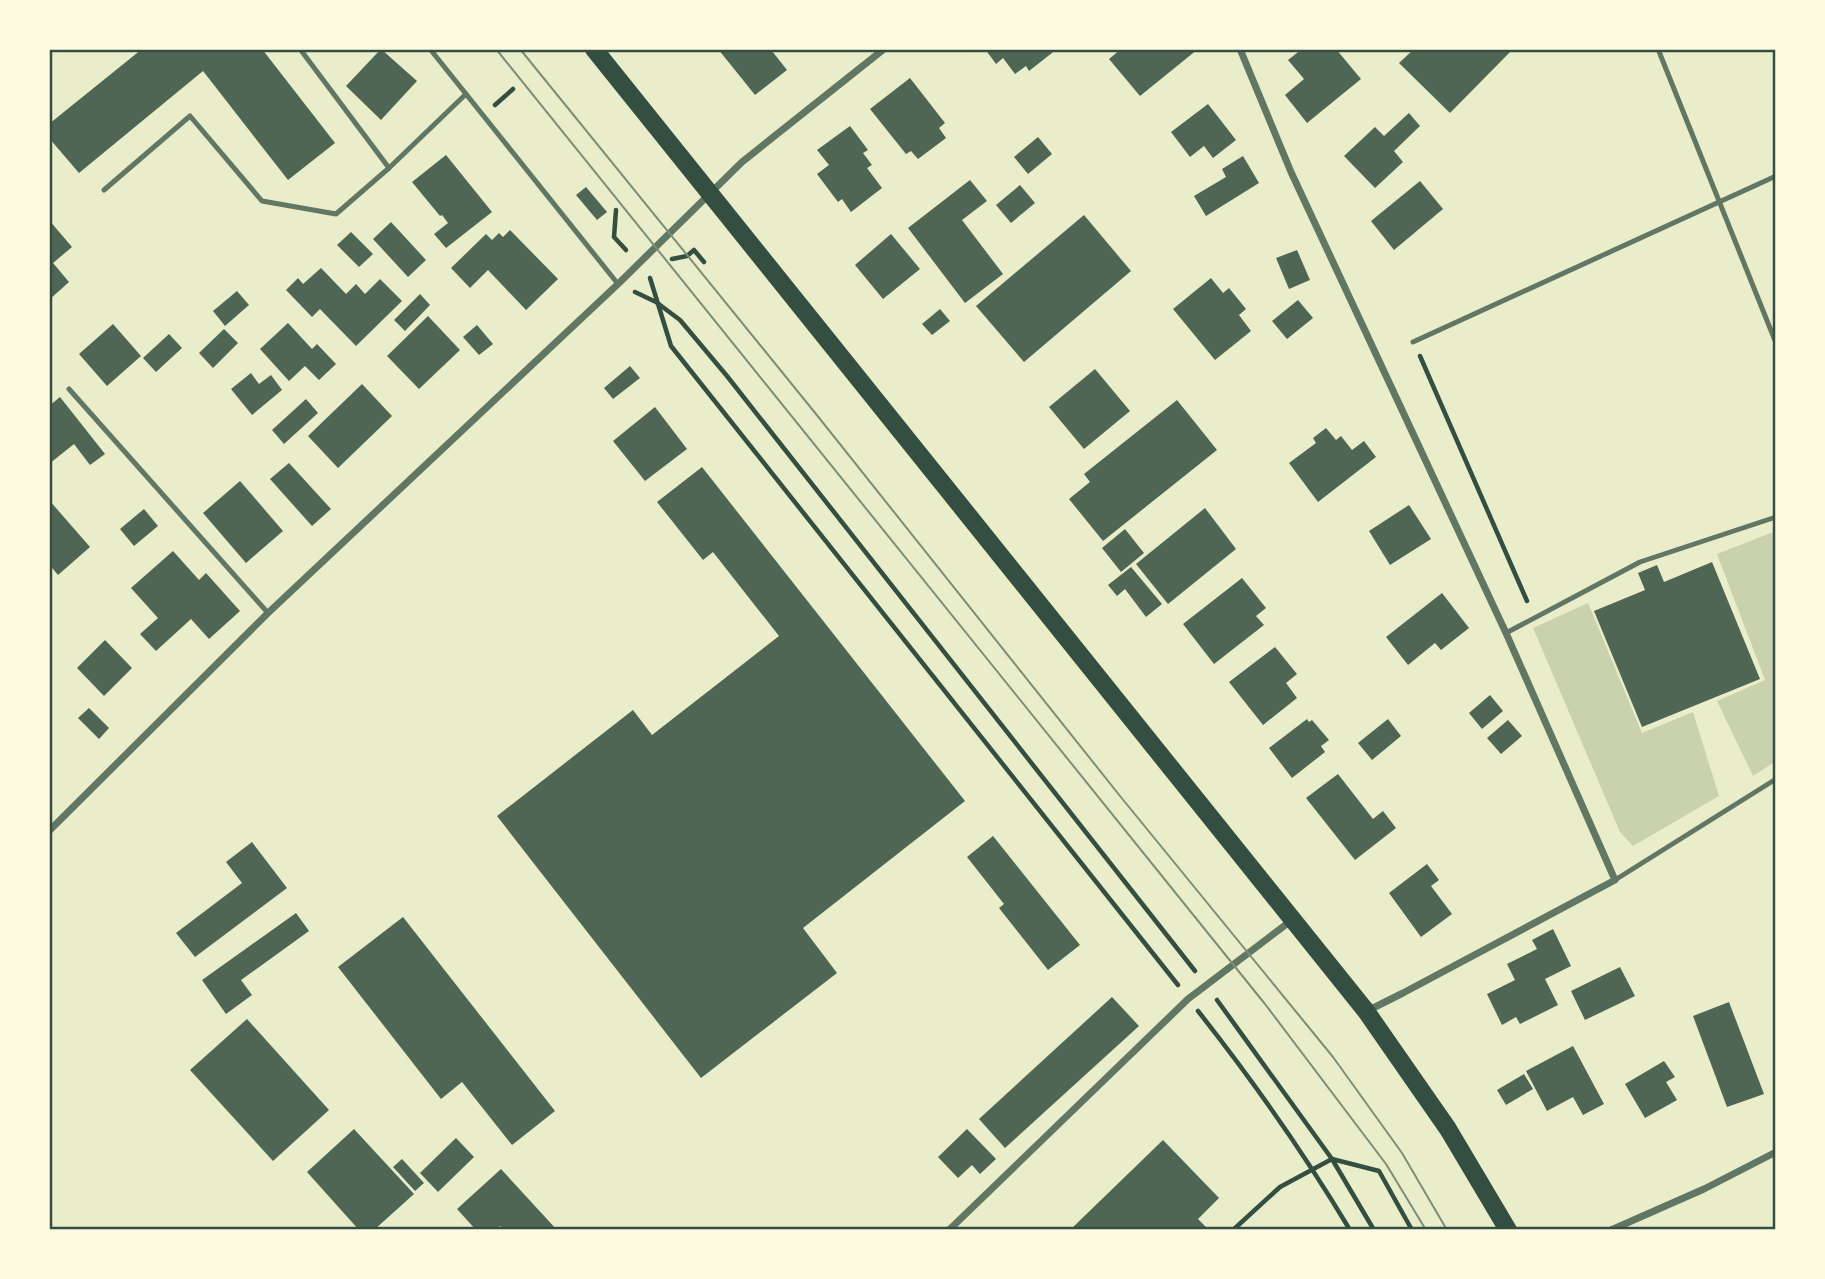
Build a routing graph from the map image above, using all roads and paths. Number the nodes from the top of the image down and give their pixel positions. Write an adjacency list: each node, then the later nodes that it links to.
1 (300, 49): 10 (lane)
2 (430, 49): 8 (lane)
3 (594, 49): 13 (main road)
4 (884, 49): 13 (street)
5 (1240, 49): 27 (street)
6 (1658, 49): 14 (lane)
7 (513, 89): 9 (path)
8 (466, 94): 10 (lane); 19 (lane)
9 (498, 103)
10 (389, 168): 12 (lane)
11 (1776, 176): 14 (lane)
12 (104, 190)
13 (710, 194): 18 (street); 31 (main road)
14 (1720, 203): 21 (lane); 22 (lane)
15 (616, 210): 18 (path)
16 (694, 250): 17 (path)
17 (704, 262)
18 (639, 264): 19 (street); 20 (path)
19 (618, 284): 20 (path); 25 (street)
20 (656, 302): 32 (path); 33 (path)
21 (1413, 342): 26 (path)
22 (1776, 343)
23 (69, 389): 25 (lane)
24 (1776, 517): 26 (lane)
25 (268, 613): 29 (street)
26 (1535, 618): 27 (lane)
27 (1506, 633): 30 (street)
28 (1776, 779): 30 (lane)
29 (49, 831)
30 (1615, 880): 34 (street)
31 (1293, 920): 32 (street); 34 (main road)
32 (1206, 985): 33 (street); 36 (path)
33 (1188, 999): 37 (path); 38 (street)
34 (1366, 1011): 43 (main road)
35 (1776, 1152): 44 (street)
36 (1332, 1159): 37 (path); 41 (path); 42 (path)
37 (1313, 1168): 39 (path); 40 (path)
38 (949, 1230)
39 (1233, 1230)
40 (1350, 1230)
41 (1374, 1230)
42 (1412, 1230)
43 (1508, 1230)
44 (1611, 1230)

